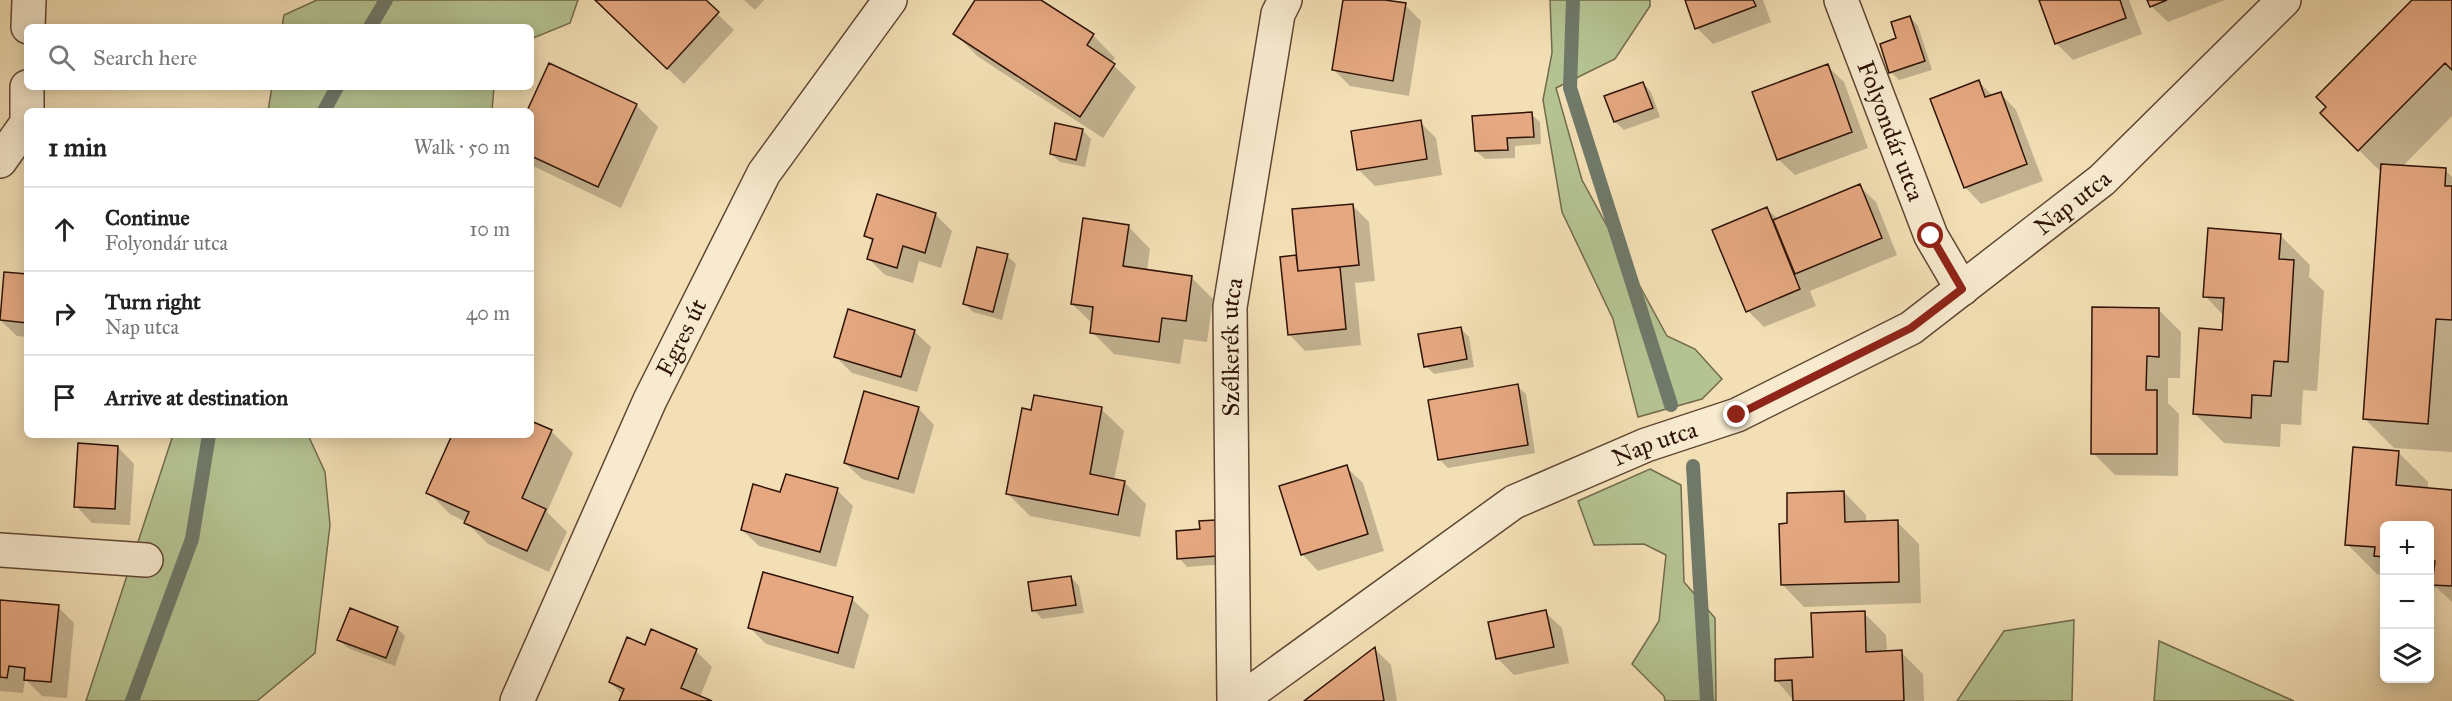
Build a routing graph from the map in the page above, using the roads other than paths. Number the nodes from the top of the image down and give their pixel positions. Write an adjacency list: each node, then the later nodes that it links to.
1 (28, 0): 6 (street)
2 (890, 0): 14 (street, Egres út)
3 (1285, 0): 15 (street, Szélkerék utca)
4 (1841, 0): 11 (street, Folyondár utca)
5 (2284, 0): 11 (street, Nap utca)
6 (28, 24)
7 (27, 90): 8 (street)
8 (27, 108)
9 (24, 127): 10 (street)
10 (0, 161)
11 (1962, 289): 16 (street, Nap utca)
12 (0, 550): 13 (street)
13 (146, 561)
14 (517, 701)
15 (1234, 701)
16 (1239, 701)

